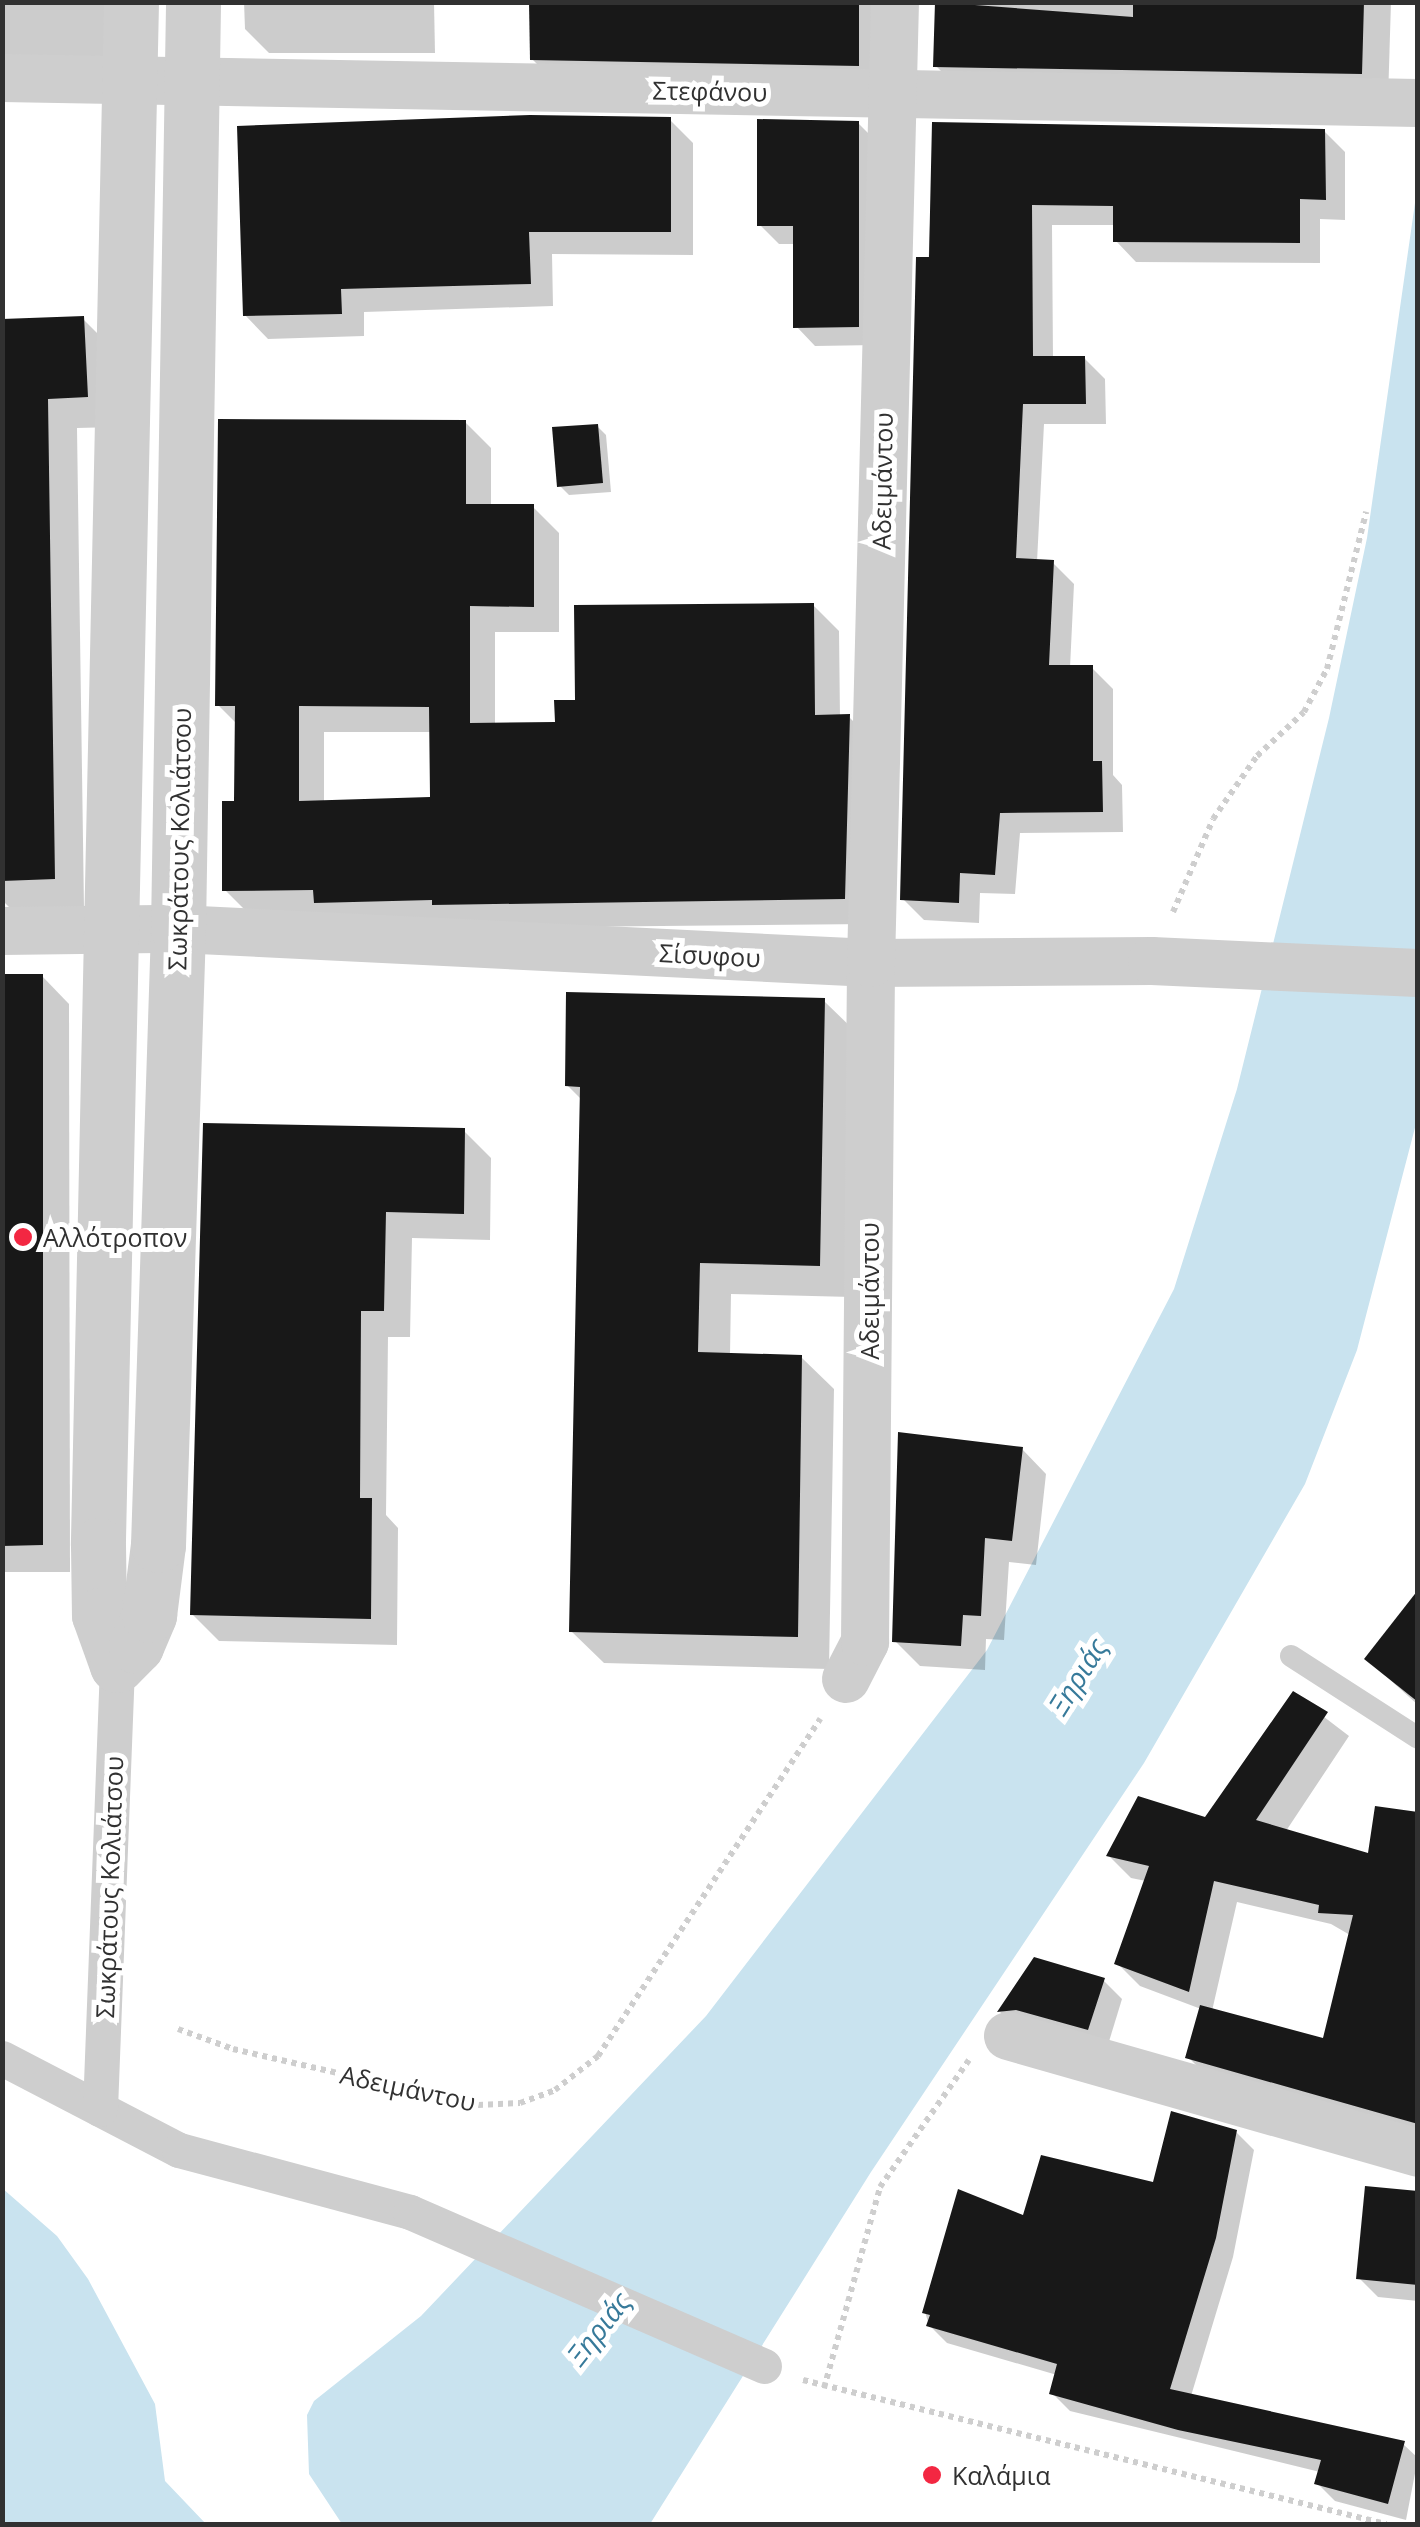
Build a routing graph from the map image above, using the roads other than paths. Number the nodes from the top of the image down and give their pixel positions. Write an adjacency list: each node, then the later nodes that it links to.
1 (131, 2): 5 (street, Σωκράτους Κολιάτσου)
2 (193, 2): 6 (street, Σωκράτους Κολιάτσου)
3 (894, 2): 7 (street, Αδειμάντου)
4 (2, 78): 5 (street, Στεφάνου)
5 (128, 80): 6 (street, Στεφάνου); 9 (street, Σωκράτους Κολιάτσου)
6 (190, 85): 7 (street, Στεφάνου); 10 (street, Σωκράτους Κολιάτσου)
7 (891, 93): 8 (street, Στεφάνου); 12 (street, Αδειμάντου)
8 (1418, 103)
9 (112, 928): 10 (street, Σίσυφου); 11 (street, Σίσυφου); 15 (street, Σωκράτους Κολιάτσου)
10 (178, 930): 12 (street, Σίσυφου); 15 (street, Σωκράτους Κολιάτσου)
11 (2, 931)
12 (871, 962): 13 (street, Σίσυφου); 16 (street, Αδειμάντου)
13 (1418, 973)
14 (1291, 1656): 17 (lane)
15 (117, 1664): 20 (street, Σωκράτους Κολιάτσου)
16 (846, 1679)
17 (1418, 1738)
18 (1008, 2036): 21 (street)
19 (2, 2058): 20 (street)
20 (100, 2109): 22 (street)
21 (1418, 2152)
22 (764, 2366)

